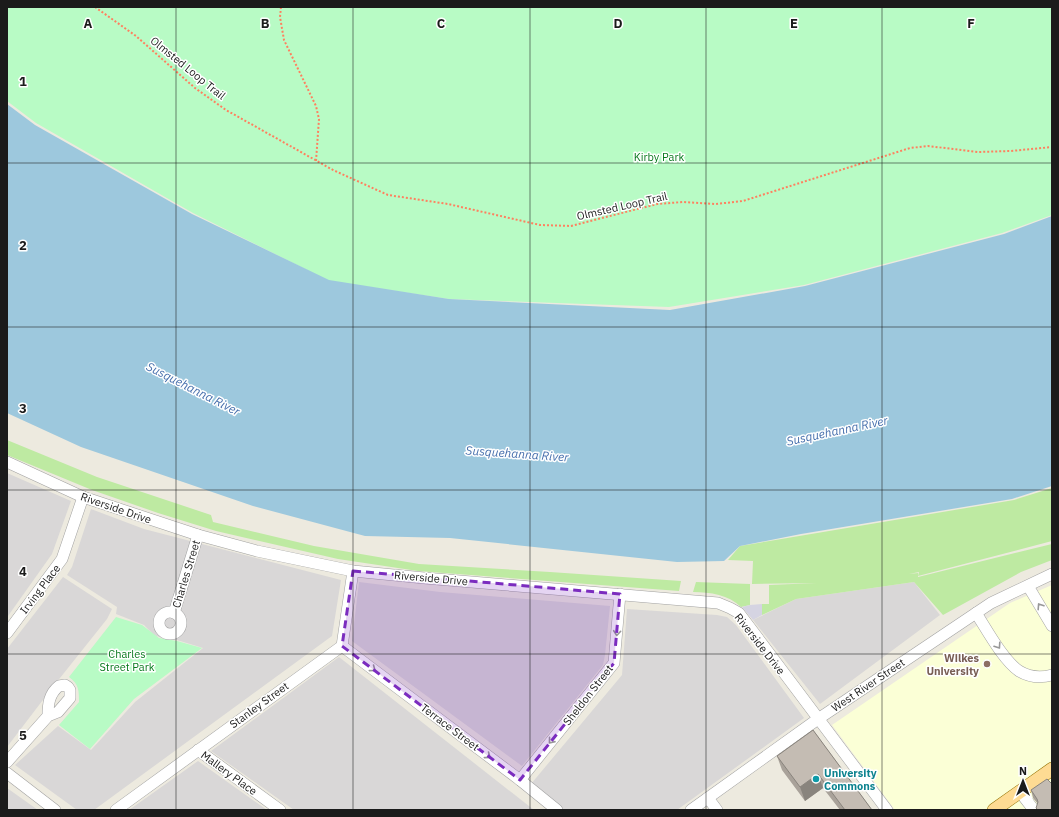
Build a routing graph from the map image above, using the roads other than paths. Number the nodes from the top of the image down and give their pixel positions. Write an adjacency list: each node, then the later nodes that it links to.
1 (7, 462): 2 (street, Riverside Drive)
2 (83, 497): 3 (street, Riverside Drive); 11 (street, Irving Place)
3 (198, 535): 4 (street, Riverside Drive); 8 (street, Charles Street)
4 (353, 571): 7 (street, Riverside Drive); 12 (street)
5 (1052, 574): 6 (street, West River Street)
6 (1028, 586): 9 (street, West River Street); 10 (street, one-way to 6)
7 (620, 594): 15 (street, Riverside Drive); 20 (street, Sheldon Street, one-way to 20)
8 (174, 613)
9 (976, 613): 13 (street, one-way to 13); 15 (street, West River Street)
10 (1052, 626)
11 (8, 630)
12 (342, 646): 16 (street, Stanley Street); 20 (street, Terrace Street, one-way to 20)
13 (1052, 675)
14 (48, 716): 17 (street)
15 (818, 719): 22 (street, West River Street); 29 (street, Riverside Drive)
16 (198, 750): 24 (street, Stanley Street); 25 (street, Mallery Place)
17 (7, 762)
18 (1052, 769): 21 (main road)
19 (7, 773): 23 (street)
20 (520, 780): 26 (street, Terrace Street)
21 (1020, 792): 30 (main road); 31 (street)
22 (708, 798): 27 (street, West River Street); 28 (street)
23 (53, 809)
24 (116, 810)
25 (280, 810)
26 (557, 810)
27 (691, 810)
28 (717, 810)
29 (887, 810)
30 (994, 810)
31 (1034, 810)

